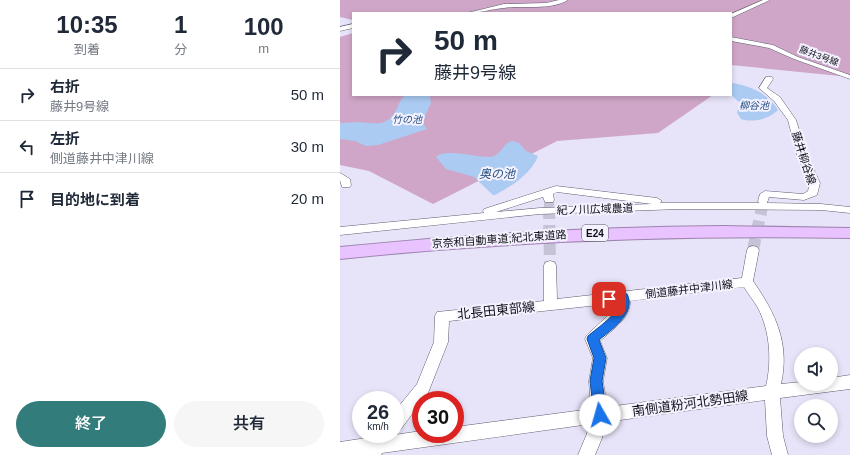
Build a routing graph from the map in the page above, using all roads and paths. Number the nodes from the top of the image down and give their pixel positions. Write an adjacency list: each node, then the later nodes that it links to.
1 (565, 0): 3 (street)
2 (767, 0): 4 (street)
3 (475, 12)
4 (732, 16)
5 (352, 26): 6 (street)
6 (340, 29)
7 (732, 39): 8 (street, 藤井3号線)
8 (850, 76)
9 (769, 79): 12 (street, 藤井柳谷線)
10 (340, 176): 11 (street)
11 (346, 185)
12 (763, 201)
13 (672, 206): 14 (street, 紀ノ川広域農道); 15 (street, 紀ノ川広域農道); 15 (street)
14 (850, 210)
15 (481, 216): 16 (street, 紀ノ川広域農道)
16 (340, 231)
17 (850, 233): 19 (highway, 京奈和自動車道;紀北東道路 / E24)
18 (753, 250): 21 (street)
19 (340, 253)
20 (550, 264): 23 (street)
21 (748, 282): 22 (street, 側道藤井中津川線); 25 (street)
22 (624, 297): 23 (street, 側道藤井中津川線); 27 (street)
23 (551, 305): 26 (street, 北長田東部線)
24 (850, 382): 25 (street, 南側道粉河北勢田線)
25 (772, 392): 27 (street, 南側道粉河北勢田線); 31 (street)
26 (404, 412)
27 (600, 415): 28 (street, 南側道粉河北勢田線); 30 (street)
28 (378, 445): 29 (street, 南側道粉河北勢田線)
29 (340, 450)
30 (586, 455)
31 (780, 455)

